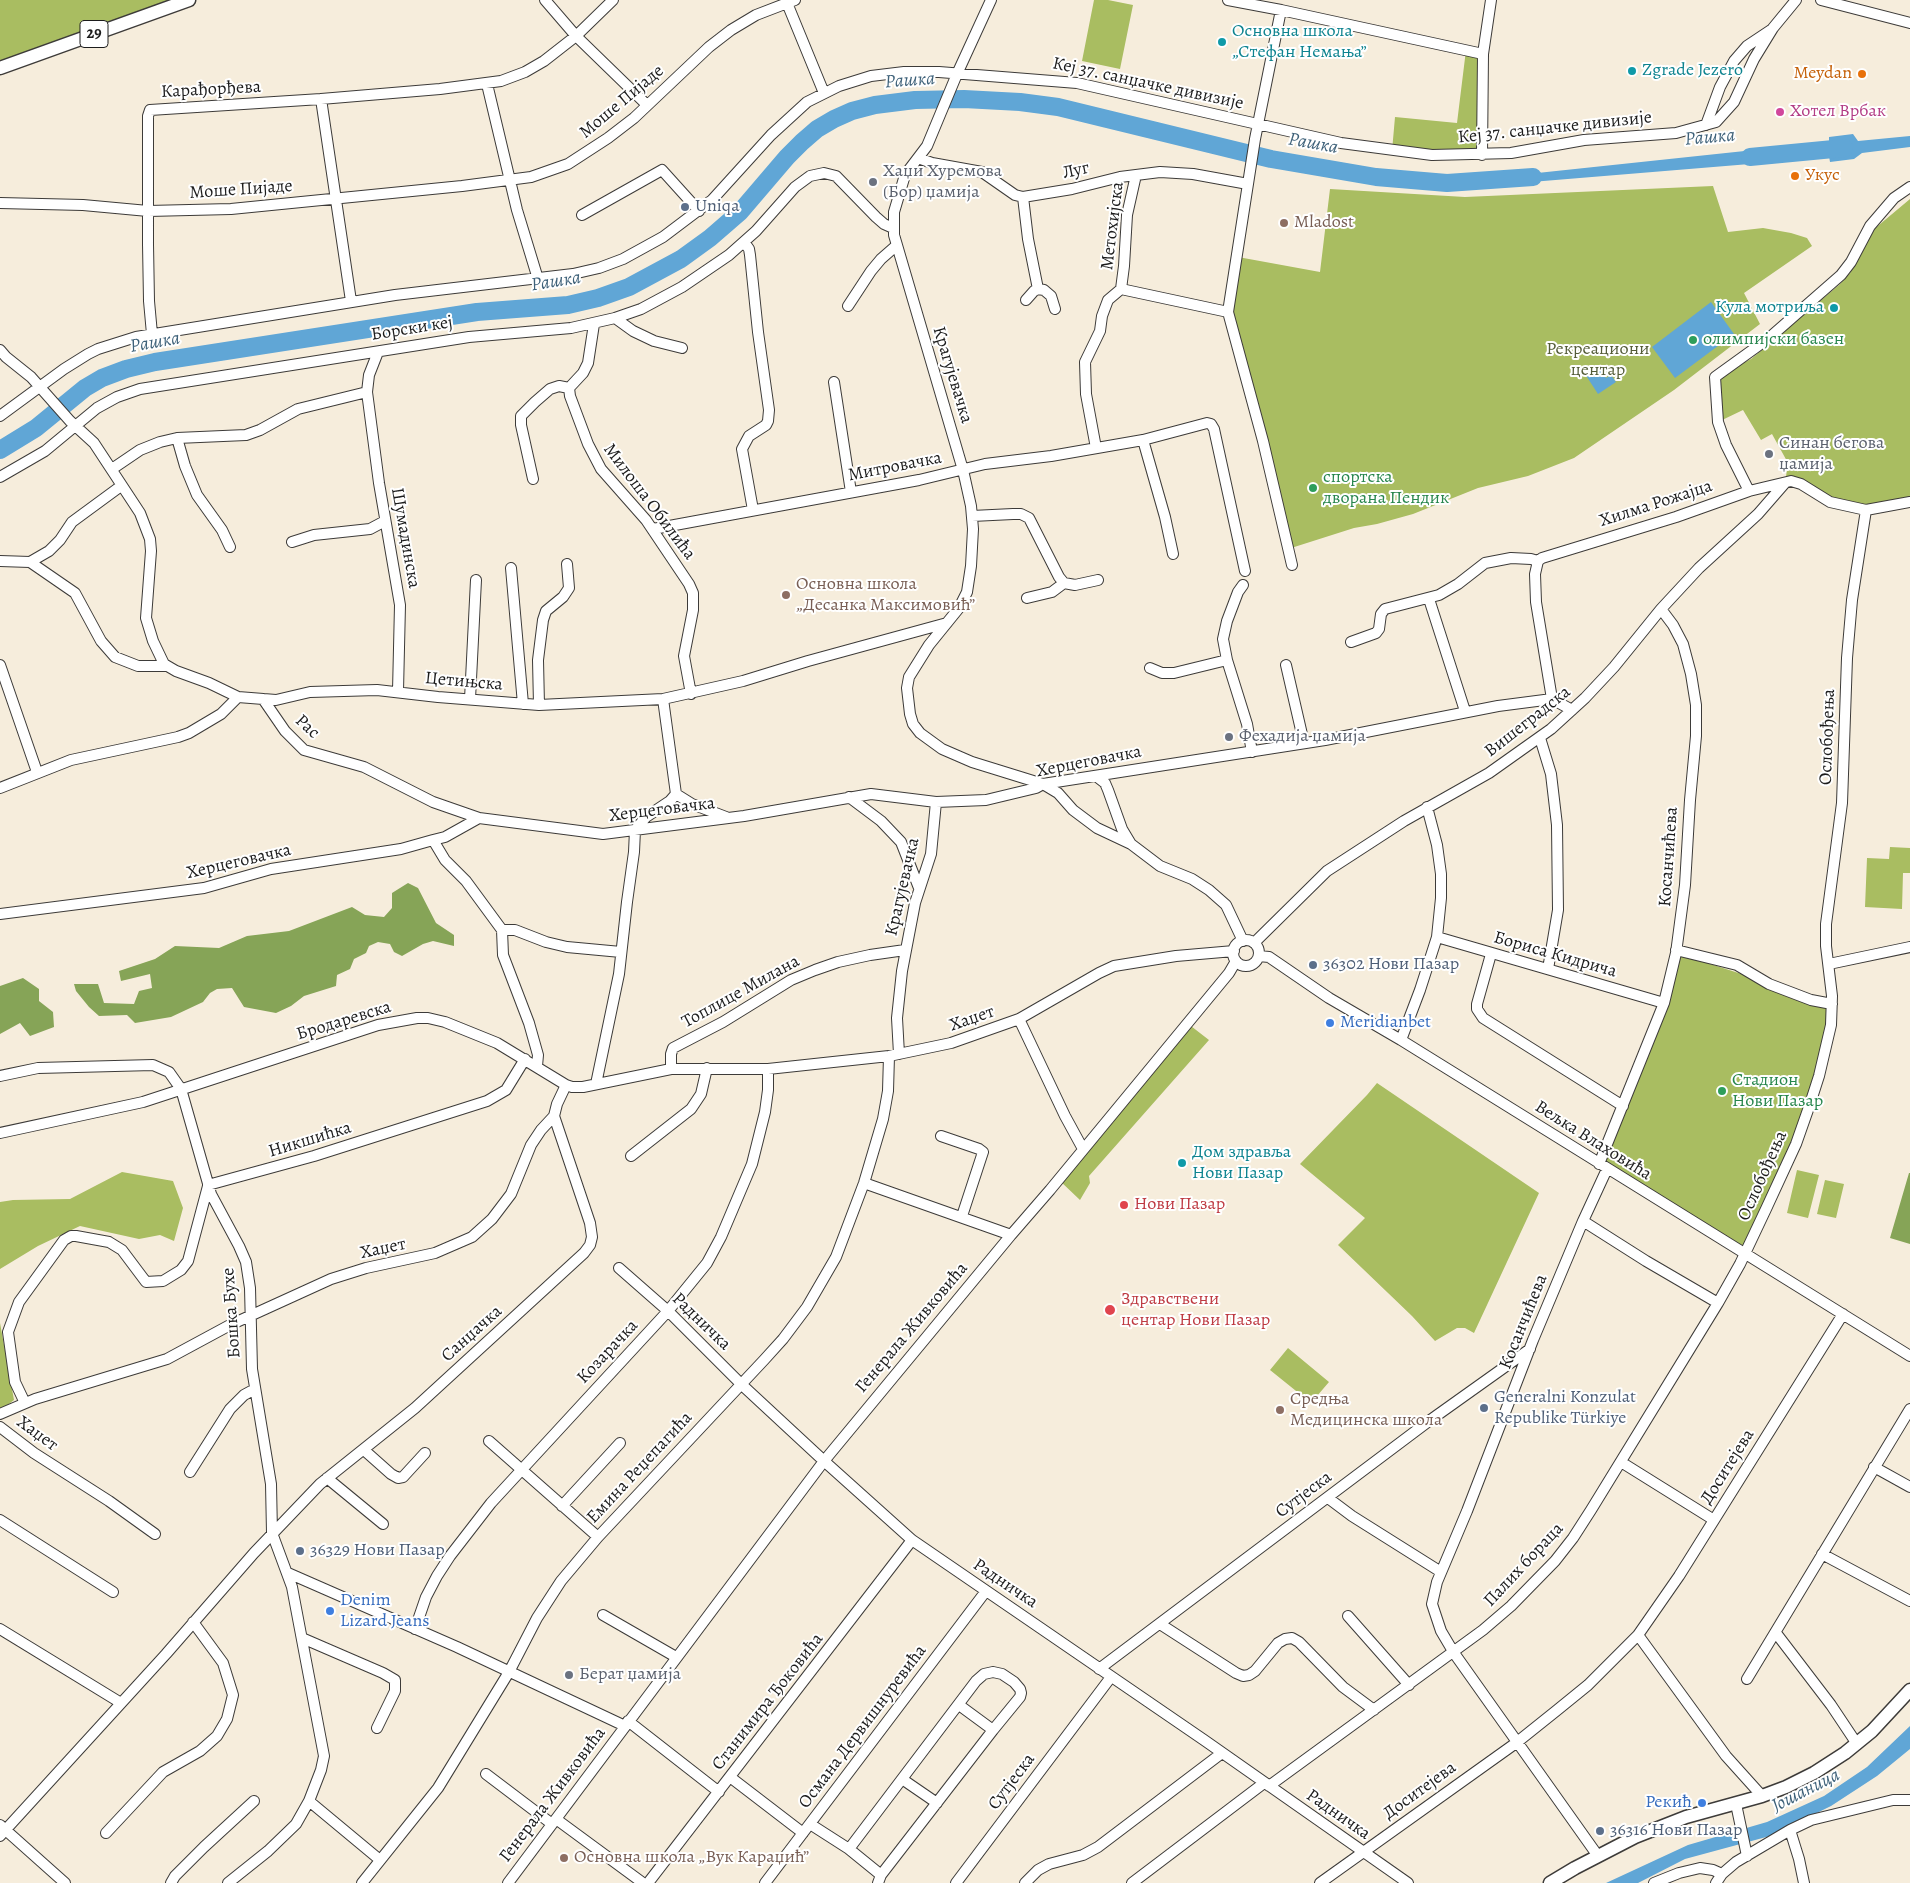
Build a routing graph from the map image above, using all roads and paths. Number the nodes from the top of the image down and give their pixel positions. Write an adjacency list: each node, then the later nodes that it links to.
1 (189, 0): 15 (main road, 29)
2 (545, 0): 13 (street)
3 (612, 0): 13 (street, Карађорђева)
4 (991, 0): 16 (street, Крагујевачка)
5 (1228, 0): 10 (street)
6 (1492, 0): 14 (street)
7 (1796, 0): 12 (street)
8 (1821, 0): 11 (street)
9 (791, 2): 18 (street); 20 (street, Моше Пијаде)
10 (1281, 10): 14 (street); 21 (street, Кеј 37. санџачке дивизије)
11 (1910, 23)
12 (1773, 28): 22 (street); 22 (street, Кеј 37. санџачке дивизије)
13 (576, 36): 17 (street, Карађорђева); 20 (street)
14 (1483, 54): 23 (street)
15 (0, 68)
16 (957, 74): 18 (street, Кеј 37. санџачке дивизије); 21 (street, Кеј 37. санџачке дивизије); 24 (street, Крагујевачка)
17 (488, 84): 19 (street, Карађорђева); 26 (street)
18 (824, 93): 33 (street, Кеј 37. санџачке дивизије)
19 (321, 99): 30 (street); 32 (street, Карађорђева)
20 (647, 105): 26 (street, Моше Пијаде)
21 (1258, 124): 23 (street, Кеј 37. санџачке дивизије); 27 (street)
22 (1706, 124): 23 (street, Кеј 37. санџачке дивизије)
23 (1482, 155)
24 (918, 158): 29 (street); 35 (street, Крагујевачка)
25 (1136, 175): 27 (street, Луг); 29 (street, Луг); 40 (street, Метохијска)
26 (510, 181): 30 (street, Моше Пијаде); 38 (street)
27 (1248, 184): 45 (street)
28 (1910, 187): 67 (street)
29 (1024, 198): 39 (street)
30 (336, 199): 32 (street, Моше Пијаде); 42 (street)
31 (0, 203): 32 (street, Моше Пијаде)
32 (148, 210): 48 (street)
33 (699, 211): 34 (street); 38 (street, Кеј 37. санџачке дивизије)
34 (582, 215)
35 (893, 228): 36 (street, Борски кеј); 37 (street, Крагујевачка)
36 (744, 242): 46 (street, Борски кеј); 70 (street)
37 (897, 245): 43 (street); 62 (street, Крагујевачка)
38 (538, 279): 42 (street, Кеј 37. санџачке дивизије)
39 (1038, 289): 41 (street); 44 (street)
40 (1121, 289): 45 (street); 60 (street, Метохијска)
41 (1026, 300)
42 (352, 301): 48 (street, Кеј 37. санџачке дивизије)
43 (848, 306)
44 (1055, 309)
45 (1228, 312): 82 (street)
46 (614, 318): 47 (street, Борски кеј); 49 (street)
47 (594, 324): 51 (street, Борски кеј); 53 (street)
48 (152, 334): 54 (street, Кеј 37. санџачке дивизије)
49 (682, 348)
50 (0, 350): 54 (street)
51 (378, 352): 55 (street, Шумадинска); 57 (street, Борски кеј)
52 (834, 382): 68 (street)
53 (569, 388): 64 (street); 74 (street, Милоша Обилића)
54 (43, 389): 56 (street, Кеј 37. санџачке дивизије); 57 (street)
55 (368, 392): 58 (street); 73 (street, Шумадинска)
56 (0, 416)
57 (72, 423): 61 (street); 63 (street, Борски кеј)
58 (177, 438): 61 (street); 76 (street)
59 (1143, 440): 60 (street, Митровачка); 77 (street); 84 (street, Митровачка)
60 (1096, 448): 62 (street, Митровачка)
61 (112, 469): 66 (street)
62 (963, 470): 68 (street, Митровачка); 72 (street, Крагујевачка)
63 (0, 476)
64 (533, 479)
65 (1785, 483): 67 (street, Хилма Рожајца); 71 (street); 91 (street, Вишеградска)
66 (121, 486): 80 (street); 97 (street)
67 (1749, 491): 79 (street, Хилма Рожајца)
68 (851, 492): 70 (street, Митровачка)
69 (1910, 502): 71 (street)
70 (753, 510): 74 (street, Митровачка)
71 (1866, 510): 141 (street, Ослобођења)
72 (972, 516): 87 (street); 92 (street, Крагујевачка)
73 (385, 521): 75 (street); 99 (street, Шумадинска)
74 (653, 529): 100 (street, Милоша Обилића)
75 (292, 542)
76 (230, 546)
77 (1173, 554)
78 (0, 561): 80 (street)
79 (1538, 561): 90 (street, Хилма Рожајца); 104 (street)
80 (30, 562): 97 (street)
81 (567, 564): 107 (street)
82 (1292, 565)
83 (511, 568): 106 (street)
84 (1245, 571)
85 (476, 580): 102 (street)
86 (1098, 580): 87 (street)
87 (1064, 583): 89 (street)
88 (1243, 585): 94 (street)
89 (1027, 598)
90 (1429, 599): 93 (street, Хилма Рожајца); 109 (street)
91 (1661, 609): 108 (street, Вишеградска); 135 (street, Косанчићева)
92 (947, 623): 100 (street, Цетињска); 115 (street, Крагујевачка)
93 (1351, 642)
94 (1227, 660): 98 (street); 112 (street)
95 (0, 665): 113 (street)
96 (1286, 665): 111 (street)
97 (167, 666): 101 (street)
98 (1150, 668)
99 (398, 691): 102 (street, Цетињска); 105 (street, Цетињска)
100 (691, 694): 103 (street, Цетињска)
101 (238, 696): 105 (street); 113 (street)
102 (470, 699): 106 (street, Цетињска)
103 (663, 699): 107 (street, Цетињска); 117 (street)
104 (1552, 699): 108 (street); 109 (street, Херцеговачка)
105 (262, 700): 119 (street, Рас)
106 (523, 704): 107 (street, Цетињска)
107 (539, 705)
108 (1572, 710): 110 (street, Вишеградска)
109 (1465, 711): 111 (street, Херцеговачка)
110 (1540, 738): 121 (street, Вишеградска); 142 (street)
111 (1304, 742): 112 (street, Херцеговачка)
112 (1252, 752): 114 (street, Херцеговачка)
113 (37, 772): 116 (street)
114 (1096, 776): 115 (street, Херцеговачка); 126 (street)
115 (1043, 784): 120 (street, Херцеговачка); 126 (street)
116 (0, 788)
117 (676, 789): 123 (street); 124 (street)
118 (849, 797): 120 (street, Херцеговачка); 123 (street, Херцеговачка); 127 (street)
119 (433, 802): 122 (street, Херцеговачка)
120 (936, 802): 127 (street, Крагујевачка)
121 (1427, 808): 130 (street); 132 (street, Вишеградска)
122 (479, 818): 124 (street, Херцеговачка); 125 (street, Херцеговачка)
123 (730, 818): 124 (street, Херцеговачка)
124 (635, 830): 137 (street)
125 (433, 840): 128 (street, Херцеговачка); 129 (street)
126 (1131, 844): 131 (street)
127 (919, 888): 134 (street, Крагујевачка)
128 (0, 914)
129 (502, 930): 137 (street); 149 (street)
130 (1437, 937): 138 (street, Бориса Кидрича); 146 (street)
131 (1243, 941): 132 (street); 136 (street)
132 (1254, 943): 139 (street)
133 (1910, 947): 141 (street)
134 (905, 950): 147 (street, Емина Реџепагића); 151 (street, Топлице Милана)
135 (1676, 950): 143 (street, Косанчићева); 144 (street)
136 (1234, 951): 140 (street); 145 (street, Хаџет)
137 (621, 952): 154 (street)
138 (1491, 954): 142 (street, Бориса Кидрича); 157 (street)
139 (1259, 956): 140 (street); 146 (street, Вељка Влаховића)
140 (1236, 961): 161 (street, Генерала Живковића)
141 (1829, 964): 144 (street, Ослобођења)
142 (1548, 969): 143 (street, Бориса Кидрича)
143 (1664, 1003): 157 (street, Косанчићева)
144 (1832, 1004): 169 (street, Ослобођења)
145 (1019, 1019): 147 (street, Хаџет); 161 (street)
146 (1401, 1040): 163 (street, Вељка Влаховића)
147 (894, 1055): 152 (street, Хаџет); 164 (street, Емина Реџепагића)
148 (525, 1059): 149 (street, Бродаревска); 156 (street, Бродаревска); 165 (street, Никшићка)
149 (537, 1066): 155 (street, Бродаревска)
150 (707, 1068): 151 (street, Хаџет); 152 (street, Хаџет); 162 (street)
151 (671, 1069): 154 (street, Хаџет)
152 (768, 1069): 172 (street, Козарачка)
153 (0, 1076): 156 (street)
154 (596, 1084): 155 (street, Хаџет)
155 (566, 1085): 158 (street, Хаџет)
156 (181, 1089): 159 (street, Бродаревска); 165 (street)
157 (1623, 1106): 163 (street, Косанчићева)
158 (554, 1116): 174 (street, Хаџет); 185 (street, Санџачка)
159 (0, 1134)
160 (941, 1136): 166 (street)
161 (1083, 1149): 168 (street, Генерала Живковића)
162 (632, 1156)
163 (1603, 1166): 167 (street, Косанчићева); 169 (street, Вељка Влаховића)
164 (864, 1183): 166 (street); 177 (street, Емина Реџепагића)
165 (208, 1185): 174 (street, Бошка Бухе); 179 (street)
166 (962, 1216): 168 (street)
167 (1583, 1221): 171 (street); 175 (street, Косанчићева)
168 (1011, 1235): 187 (street, Генерала Живковића)
169 (1745, 1252): 171 (street, Палих бораца); 173 (street, Вељка Влаховића)
170 (619, 1268): 172 (street, Радничка)
171 (1718, 1303): 188 (street, Палих бораца)
172 (668, 1311): 177 (street, Радничка); 190 (street, Козарачка)
173 (1843, 1314): 176 (street, Вељка Влаховића); 197 (street, Доситејева)
174 (251, 1316): 178 (street, Бошка Бухе); 179 (street, Хаџет)
175 (1530, 1349): 194 (street, Сутјеска); 204 (street, Косанчићева)
176 (1910, 1356)
177 (741, 1384): 187 (street, Радничка); 201 (street, Емина Реџепагића)
178 (255, 1389): 191 (street); 199 (street, Бошка Бухе)
179 (25, 1403): 181 (street, Хаџет)
180 (1910, 1409): 189 (street)
181 (0, 1414)
182 (0, 1427): 200 (street, Хаџет)
183 (488, 1440): 190 (street)
184 (620, 1443): 195 (street)
185 (364, 1450): 186 (street); 192 (street, Санџачка)
186 (425, 1453)
187 (824, 1461): 202 (street, Радничка); 219 (street, Генерала Живковића)
188 (1621, 1462): 197 (street); 218 (street, Палих бораца)
189 (1874, 1467): 193 (street); 203 (street)
190 (522, 1470): 195 (street); 214 (street, Козарачка)
191 (190, 1472)
192 (327, 1478): 198 (street); 199 (street, Санџачка)
193 (1910, 1487)
194 (1328, 1498): 204 (street); 212 (street, Сутјеска)
195 (562, 1506): 201 (street)
196 (0, 1520): 207 (street)
197 (1714, 1520): 216 (street, Доситејева)
198 (383, 1524)
199 (272, 1533): 205 (street); 211 (street, Санџачка)
200 (155, 1534)
201 (598, 1537): 221 (street, Емина Реџепагића)
202 (912, 1540): 206 (street, Радничка); 236 (street, Станимира Ђоковића)
203 (1822, 1554): 208 (street); 215 (street)
204 (1441, 1572): 218 (street, Косанчићева)
205 (288, 1573): 214 (street, Генерала Живковића); 217 (street)
206 (986, 1591): 220 (street, Радничка); 247 (street, Османа Дервишнуревића)
207 (113, 1592)
208 (1910, 1601)
209 (603, 1615): 219 (street)
210 (1348, 1616): 224 (street)
211 (193, 1622): 226 (street, Санџачка); 250 (street)
212 (1160, 1624): 220 (street, Сутјеска); 228 (street)
213 (0, 1629): 226 (street)
214 (415, 1629): 221 (street, Генерала Живковића)
215 (1776, 1633): 223 (street); 233 (street)
216 (1638, 1635): 232 (street, Доситејева); 240 (street)
217 (302, 1638): 230 (street); 243 (street)
218 (1454, 1653): 224 (street, Палих бораца); 232 (street)
219 (676, 1657): 229 (street, Генерала Живковића)
220 (1099, 1669): 222 (street, Радничка)
221 (508, 1672): 229 (street, Генерала Живковића); 255 (street, Емина Реџепагића)
222 (1111, 1678): 234 (street, Радничка); 266 (street, Сутјеска)
223 (1747, 1679)
224 (1409, 1685): 228 (street, Палих бораца)
225 (1910, 1690): 233 (main road)
226 (121, 1703): 248 (street, Санџачка)
227 (959, 1705): 231 (street); 231 (street); 237 (street)
228 (1374, 1710): 238 (street, Палих бораца)
229 (626, 1723): 239 (street); 246 (street, Генерала Живковића)
230 (377, 1728)
231 (993, 1730): 244 (street)
232 (1516, 1743): 252 (street, Доситејева); 253 (street)
233 (1857, 1744): 240 (main road)
234 (1222, 1753): 238 (street, Радничка); 267 (street)
235 (486, 1774): 246 (street)
236 (730, 1777): 239 (street, Станимира Ђоковића); 247 (street)
237 (902, 1779): 244 (street); 251 (street)
238 (1266, 1785): 252 (street, Радничка); 268 (street, Палих бораца)
239 (719, 1792): 264 (street, Станимира Ђоковића)
240 (1762, 1796): 245 (main road)
241 (1910, 1800): 249 (street)
242 (254, 1801): 259 (street)
243 (309, 1801): 255 (street); 260 (street)
244 (937, 1803): 257 (street)
245 (1737, 1809): 253 (main road); 254 (street)
246 (554, 1822): 262 (street, Генерала Живковића); 263 (street)
247 (807, 1828): 251 (street); 265 (street, Османа Дервишнуревића)
248 (2, 1830): 258 (street)
249 (1790, 1830): 254 (street); 274 (street)
250 (106, 1833)
251 (850, 1848): 257 (street)
252 (1363, 1852): 269 (street, Доситејева); 270 (street, Радничка)
253 (1598, 1856): 271 (main road)
254 (1747, 1856): 256 (street)
255 (380, 1860): 261 (street, Емина Реџепагића)
256 (1722, 1874): 272 (street); 273 (street)
257 (879, 1879)
258 (65, 1883)
259 (171, 1883)
260 (228, 1883)
261 (362, 1883)
262 (508, 1883)
263 (644, 1883)
264 (648, 1883)
265 (765, 1883)
266 (956, 1883)
267 (1026, 1883)
268 (1132, 1883)
269 (1320, 1883)
270 (1408, 1883)
271 (1550, 1883)
272 (1654, 1883)
273 (1716, 1883)
274 (1804, 1883)

